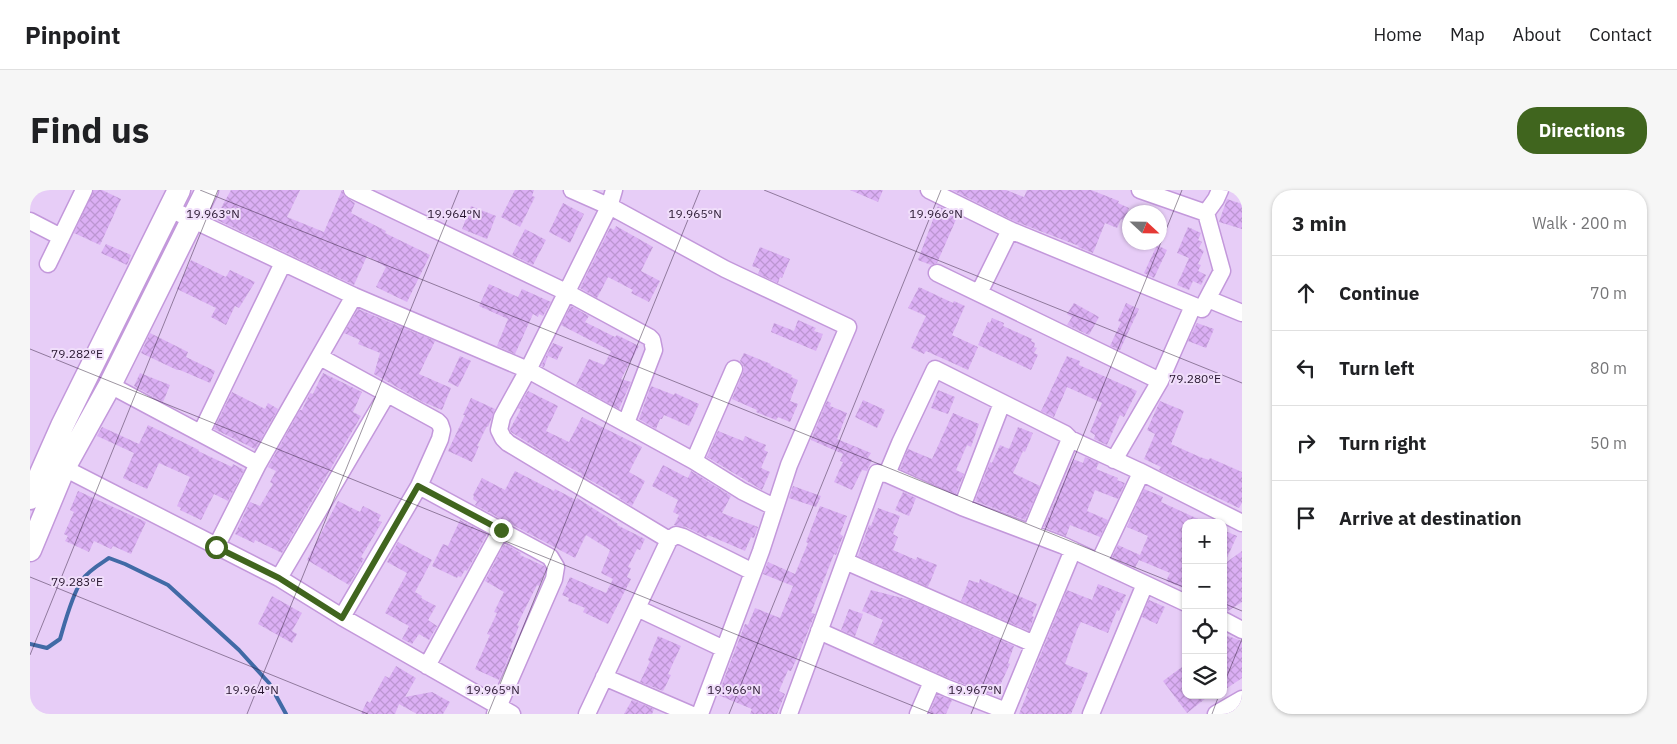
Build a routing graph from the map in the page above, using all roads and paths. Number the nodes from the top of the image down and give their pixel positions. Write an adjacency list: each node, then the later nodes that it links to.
1 (84, 190): 15 (street)
2 (207, 190): 13 (main road)
3 (352, 190): 19 (street)
4 (572, 190): 10 (street)
5 (614, 190): 10 (street)
6 (929, 190): 14 (street)
7 (1140, 190): 11 (street)
8 (1220, 190): 11 (street)
9 (175, 200): 13 (street); 40 (main road)
10 (609, 207): 19 (street); 43 (street)
11 (1206, 213): 22 (street)
12 (30, 221): 15 (street)
13 (192, 221): 16 (street); 28 (main road)
14 (1010, 230): 20 (street); 22 (street)
15 (61, 238): 17 (street)
16 (283, 263): 21 (street); 32 (street)
17 (48, 264)
18 (937, 273): 20 (street)
19 (566, 292): 26 (street); 31 (street)
20 (979, 293): 27 (street)
21 (354, 296): 24 (street); 26 (street)
22 (1200, 302): 23 (street); 27 (street)
23 (1242, 313)
24 (320, 357): 29 (street); 36 (street)
25 (734, 369): 34 (street)
26 (528, 370): 31 (street); 47 (street)
27 (1160, 381): 35 (street)
28 (110, 385): 32 (street); 37 (main road)
29 (388, 394): 41 (street); 54 (street)
30 (1002, 403): 33 (street); 39 (street); 42 (street)
31 (626, 423): 34 (street)
32 (201, 433): 36 (street)
33 (1070, 439): 35 (street); 46 (street)
34 (694, 460): 43 (street)
35 (1114, 460): 38 (street)
36 (258, 464): 48 (street)
37 (64, 468): 48 (street); 49 (main road)
38 (1141, 473): 44 (street); 52 (street)
39 (887, 474): 42 (street); 51 (street)
40 (32, 486)
41 (418, 486): 45 (street); 58 (street)
42 (962, 506): 46 (street)
43 (774, 507): 53 (street)
44 (1242, 523)
45 (501, 530): 64 (street); 68 (street)
46 (1031, 532): 50 (street)
47 (668, 540): 53 (street); 57 (street)
48 (216, 547): 54 (street)
49 (30, 550)
50 (1073, 550): 52 (street); 62 (street)
51 (845, 561): 61 (street); 62 (street)
52 (1099, 562): 55 (street)
53 (753, 572): 63 (street)
54 (279, 578): 58 (street)
55 (1145, 584): 56 (street); 75 (street)
56 (1182, 601)
57 (637, 608): 63 (street); 65 (street)
58 (342, 618): 64 (street)
59 (1227, 622): 60 (street)
60 (1242, 630)
61 (819, 632): 66 (street); 73 (street)
62 (1034, 644): 69 (street)
63 (724, 649): 72 (street)
64 (427, 666): 68 (street)
65 (604, 677): 70 (street); 71 (street)
66 (932, 682): 69 (street); 74 (street)
67 (1242, 699): 76 (street)
68 (502, 712)
69 (1005, 713)
70 (587, 714)
71 (690, 714)
72 (700, 714)
73 (789, 714)
74 (918, 714)
75 (1091, 714)
76 (1216, 714)

